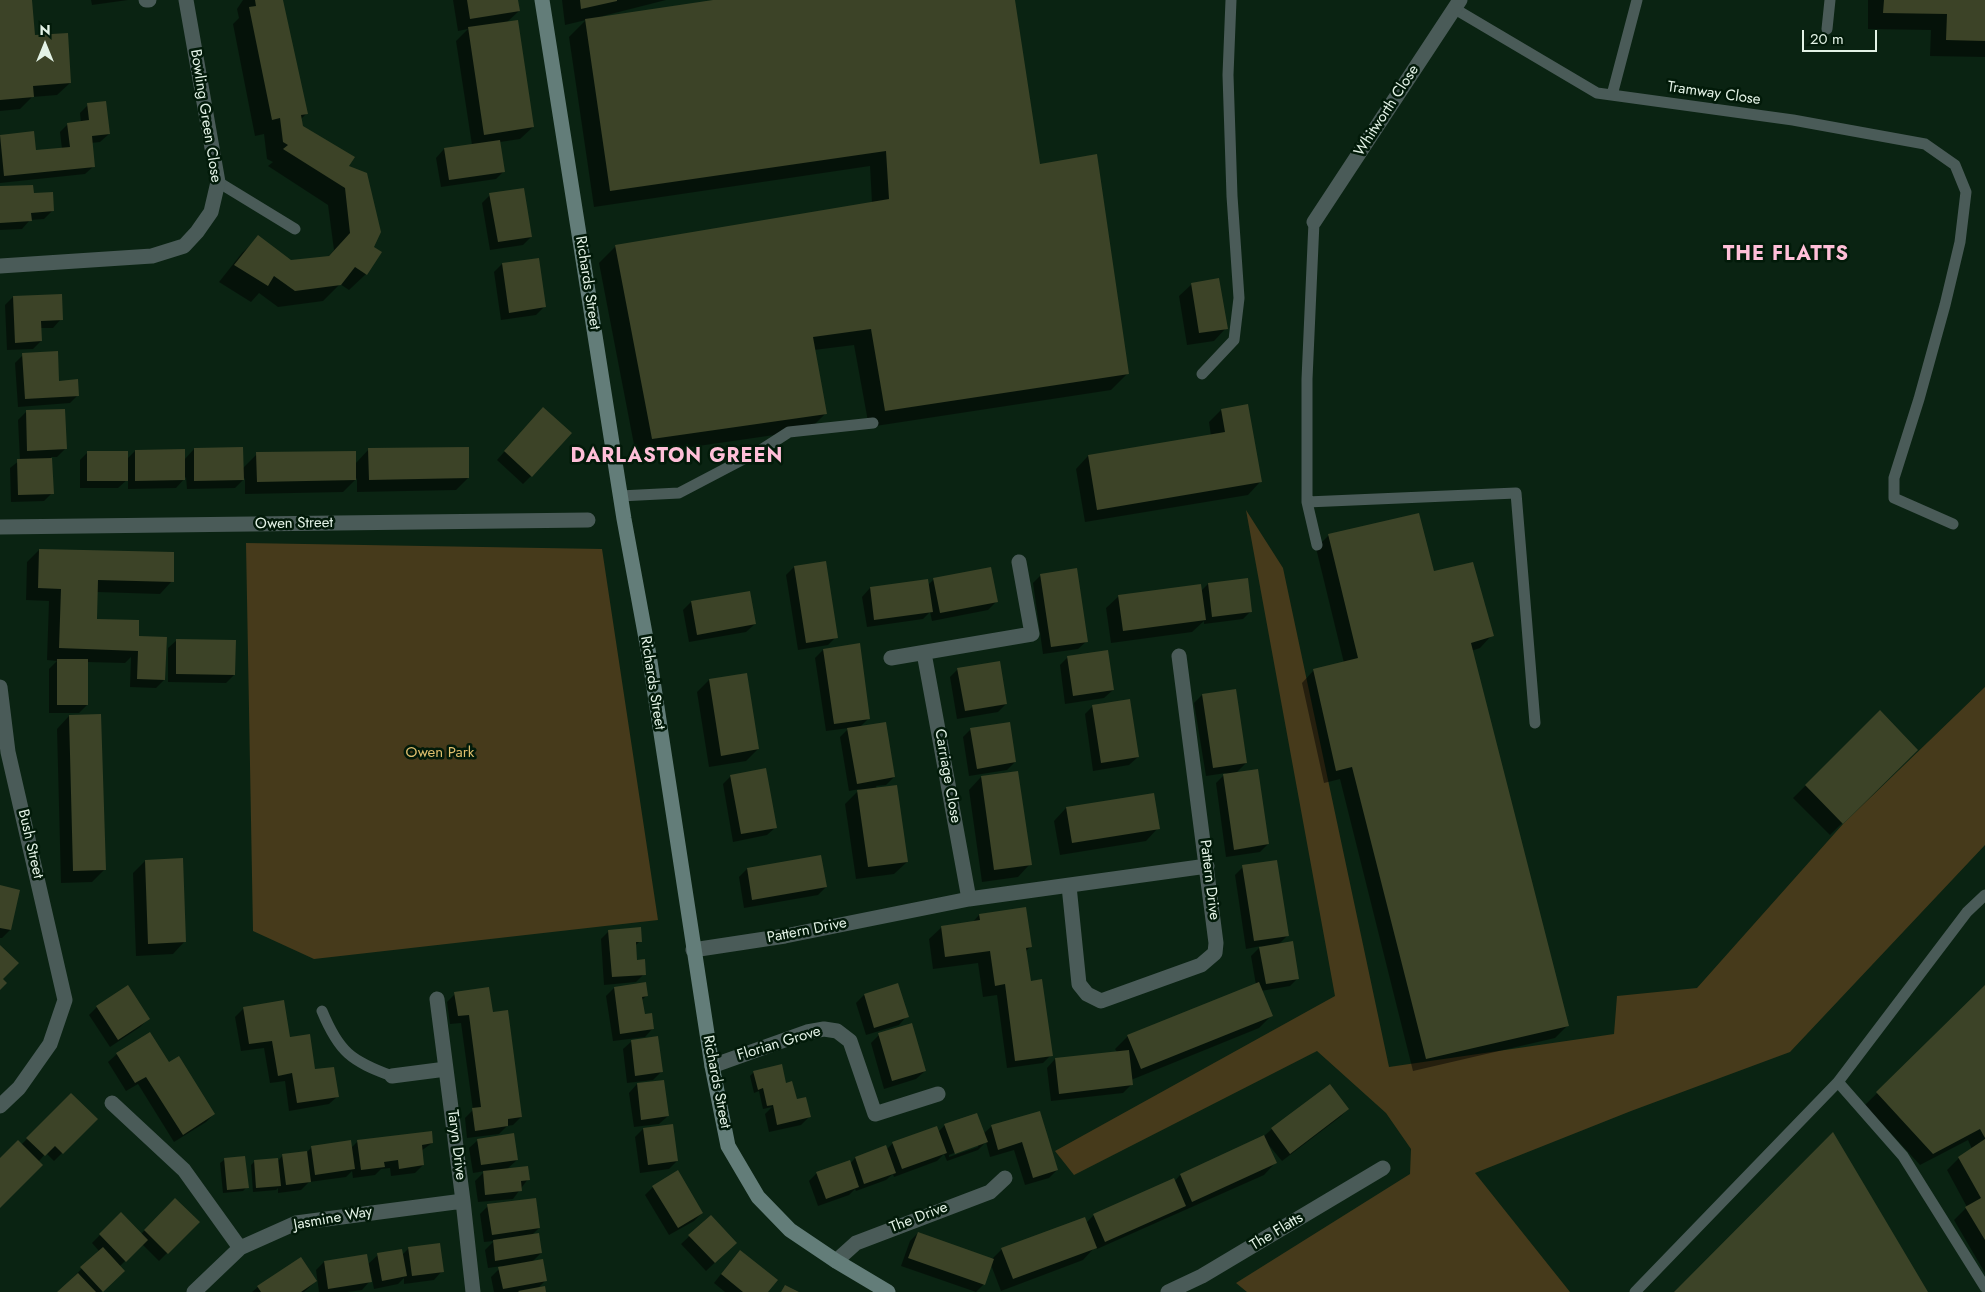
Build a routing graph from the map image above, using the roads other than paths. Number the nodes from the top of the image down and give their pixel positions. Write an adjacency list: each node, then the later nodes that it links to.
1 (186, 0): 9 (street, Bowling Green Close)
2 (542, 0): 15 (street, Richards Street)
3 (1231, 0): 13 (lane)
4 (1637, 0): 8 (lane)
5 (1830, 0): 7 (lane)
6 (1457, 4): 8 (lane, Tramway Close); 10 (street, Whitworth Close)
7 (1827, 29)
8 (1612, 95): 18 (lane, Tramway Close)
9 (218, 182): 11 (lane); 12 (street, Bowling Green Close)
10 (1314, 222): 16 (lane)
11 (295, 229)
12 (0, 266)
13 (1202, 374)
14 (873, 423): 15 (lane)
15 (620, 496): 32 (street, Richards Street)
16 (1307, 502): 20 (lane); 26 (lane)
17 (588, 520): 19 (street, Owen Street)
18 (1954, 524)
19 (0, 527)
20 (1317, 544)
21 (1019, 562): 22 (street)
22 (924, 653): 24 (street); 31 (street, Carriage Close)
23 (1179, 656): 28 (street, Pattern Drive)
24 (891, 658)
25 (0, 687): 27 (street, Bush Street)
26 (1534, 723)
27 (4, 752): 41 (street, Bush Street)
28 (1207, 866): 29 (street, Pattern Drive); 29 (street, Pattern Drive)
29 (1069, 886): 31 (street, Pattern Drive)
30 (1985, 895): 38 (lane)
31 (969, 899): 32 (street, Pattern Drive)
32 (693, 950): 35 (street, Richards Street)
33 (437, 999): 36 (street, Taryn Drive)
34 (322, 1011): 37 (lane)
35 (712, 1066): 39 (street, Florian Grove); 46 (street, Richards Street)
36 (446, 1069): 37 (street); 44 (street, Taryn Drive)
37 (392, 1076)
38 (1838, 1082): 47 (lane); 52 (lane)
39 (938, 1094)
40 (112, 1103): 45 (street)
41 (0, 1106)
42 (1383, 1168): 51 (street, The Flatts)
43 (1005, 1178): 46 (street, The Drive)
44 (464, 1201): 45 (street, Jasmine Way); 49 (street, Taryn Drive)
45 (240, 1248): 48 (street, Jasmine Way)
46 (836, 1261): 50 (street, Richards Street)
47 (1985, 1287)
48 (194, 1292)
49 (473, 1292)
50 (888, 1292)
51 (1168, 1292)
52 (1635, 1292)

